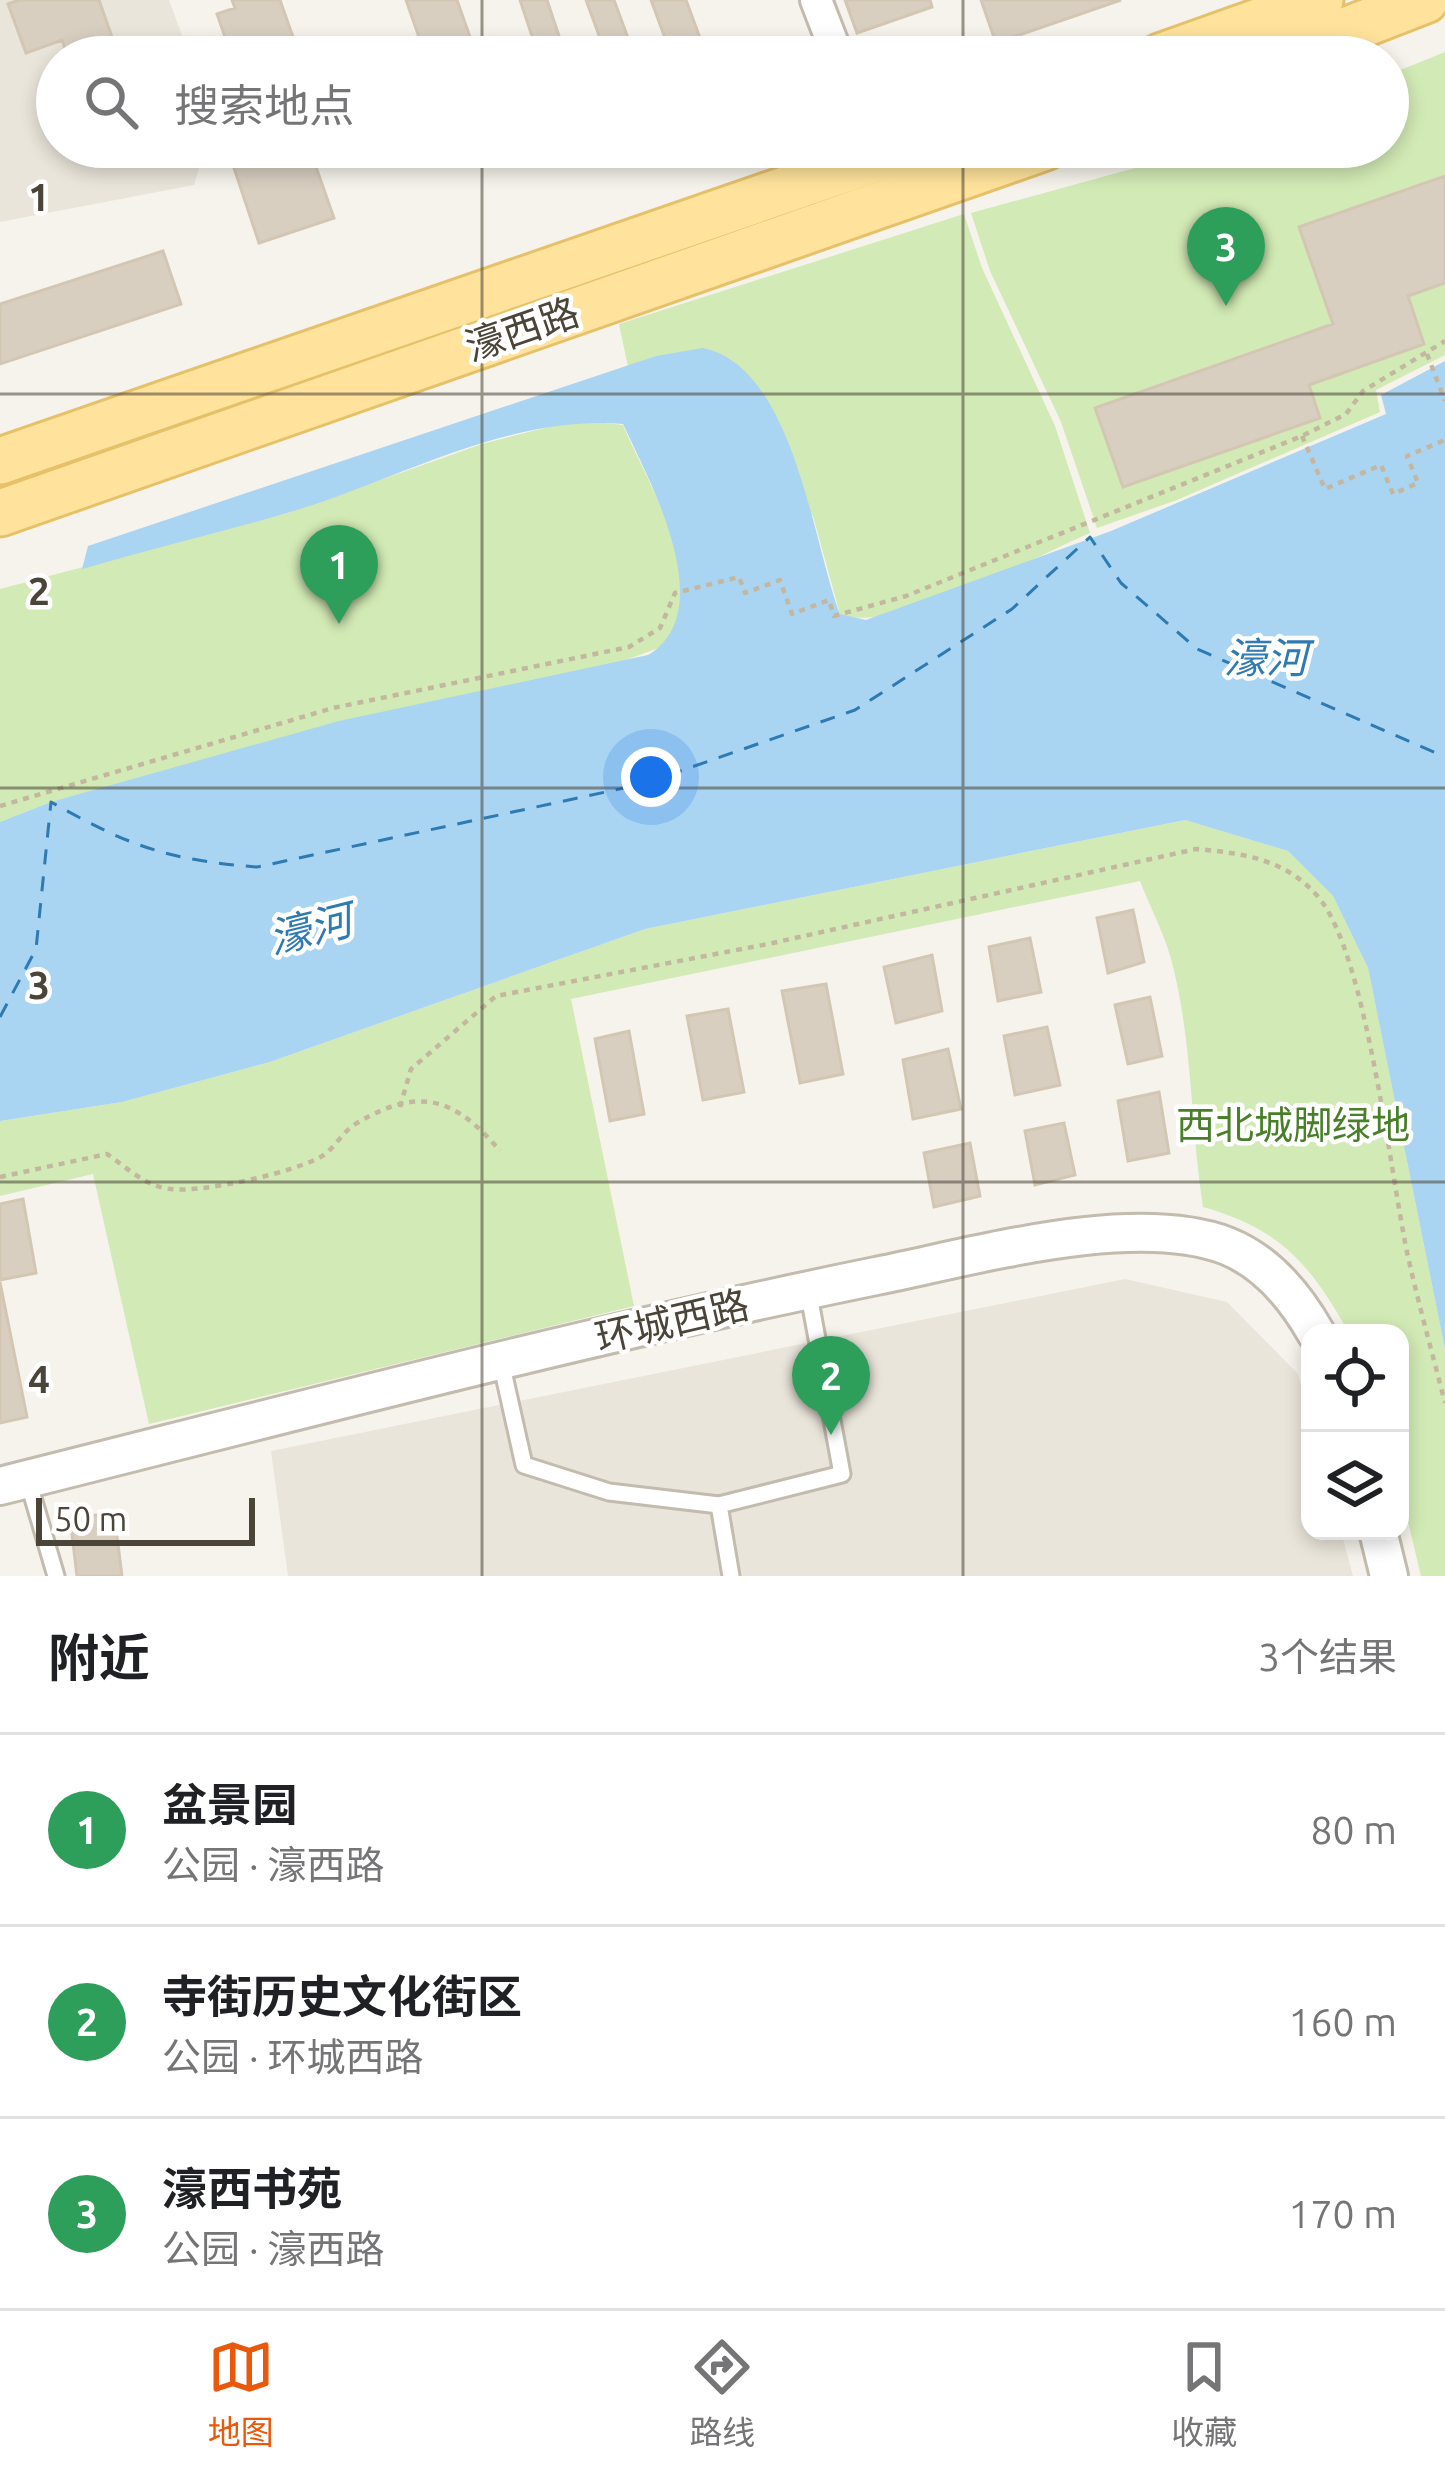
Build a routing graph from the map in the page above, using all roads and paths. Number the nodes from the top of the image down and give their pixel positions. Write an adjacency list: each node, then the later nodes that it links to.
1 (816, 0): 4 (street)
2 (1320, 0): 5 (main road)
3 (1425, 0): 6 (main road)
4 (830, 36)
5 (1219, 36)
6 (1332, 36)
7 (872, 168): 14 (main road, 濠西路)
8 (874, 168): 15 (main road, 濠西路)
9 (1445, 341): 10 (path)
10 (1427, 354): 11 (path); 12 (path)
11 (1445, 400)
12 (1302, 436): 13 (path); 16 (path)
13 (1445, 440)
14 (0, 460)
15 (0, 513)
16 (0, 806)
17 (400, 1107): 18 (path); 19 (path); 23 (path)
18 (500, 1151)
19 (0, 1177)
20 (808, 1290): 21 (street, 环城西路); 22 (street, 环城西路); 25 (lane)
21 (1310, 1324)
22 (500, 1359): 24 (street, 环城西路); 25 (lane)
23 (1445, 1402)
24 (14, 1482): 27 (lane)
25 (719, 1505): 28 (lane)
26 (1380, 1540): 29 (street)
27 (56, 1576)
28 (731, 1576)
29 (1389, 1576)

